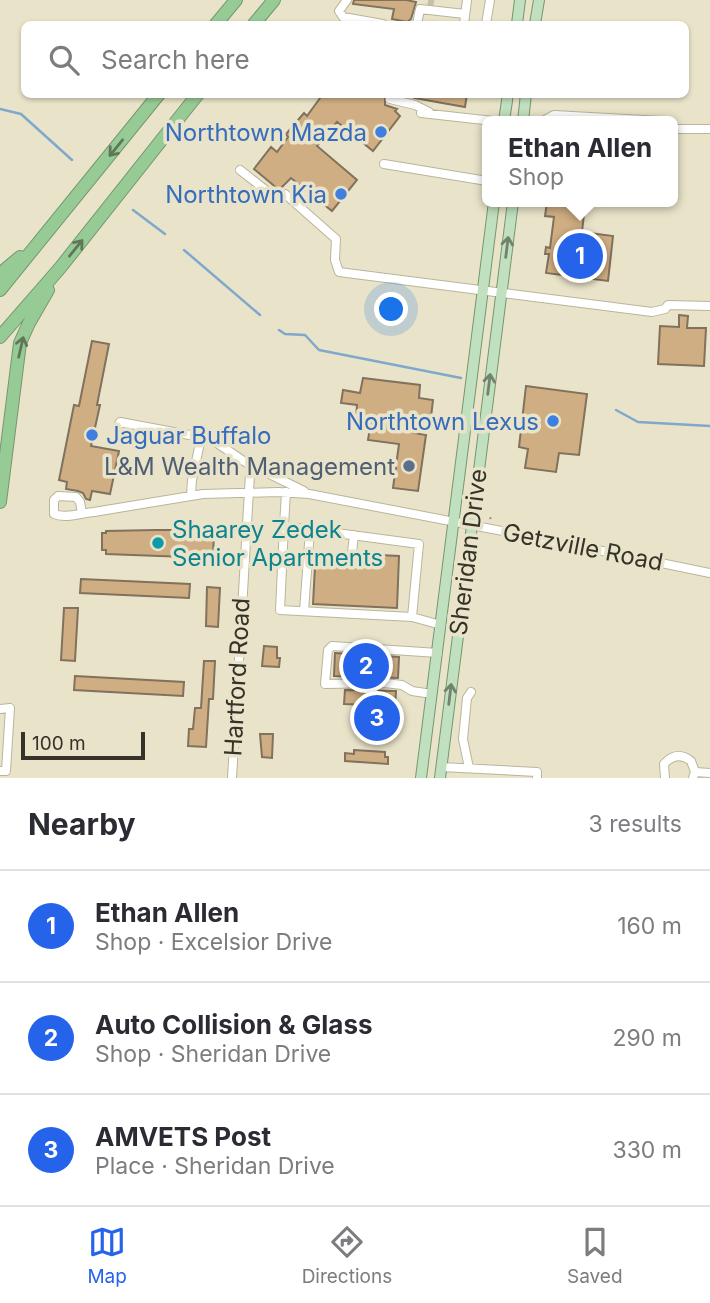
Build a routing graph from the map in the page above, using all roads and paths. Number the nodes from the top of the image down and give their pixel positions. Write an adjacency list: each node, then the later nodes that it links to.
1 (235, 0): 12 (highway)
2 (274, 0): 13 (highway)
3 (347, 0): 14 (street)
4 (467, 0): 11 (street)
5 (490, 0): 17 (street)
6 (520, 0): 18 (main road)
7 (538, 0): 19 (main road)
8 (431, 1): 9 (street); 10 (street)
9 (420, 9): 10 (street); 15 (street)
10 (442, 11): 11 (street)
11 (465, 14): 16 (street)
12 (219, 21)
13 (256, 21)
14 (366, 21)
15 (418, 21)
16 (464, 21)
17 (486, 21)
18 (517, 21)
19 (535, 21)
20 (156, 98): 37 (highway, one-way to 37)
21 (195, 98): 38 (highway, one-way to 21)
22 (507, 98): 27 (main road)
23 (526, 98): 28 (main road)
24 (390, 99): 26 (street)
25 (421, 113): 26 (street)
26 (432, 114): 29 (street)
27 (505, 116)
28 (523, 116)
29 (482, 120)
30 (678, 128): 31 (street)
31 (710, 129)
32 (384, 164): 34 (street)
33 (240, 170): 41 (street)
34 (482, 179)
35 (493, 207): 41 (main road, Sheridan Drive)
36 (512, 207): 42 (main road, Sheridan Drive, one-way to 36)
37 (49, 231): 39 (highway); 40 (highway)
38 (60, 268): 44 (highway); 52 (highway, one-way to 38)
39 (0, 274)
40 (0, 290)
41 (482, 290): 42 (street); 54 (main road, Sheridan Drive)
42 (501, 293): 43 (street); 55 (main road, Sheridan Drive, one-way to 42)
43 (710, 306)
44 (0, 337)
45 (117, 428): 46 (street)
46 (201, 438): 47 (street); 51 (street)
47 (255, 467): 48 (street, Hartford Road); 50 (street)
48 (248, 492): 49 (street, Getzville Road); 51 (street, Getzville Road); 75 (street, Hartford Road)
49 (286, 492): 50 (street, Getzville Road); 56 (street)
50 (309, 494): 54 (street, Getzville Road)
51 (191, 495): 53 (street, Getzville Road)
52 (0, 502)
53 (82, 513)
54 (453, 522): 55 (street, Getzville Road); 63 (main road, Sheridan Drive)
55 (471, 525): 60 (street, Getzville Road); 71 (main road, Sheridan Drive, one-way to 55)
56 (284, 526): 57 (street); 61 (street)
57 (310, 530): 58 (street); 59 (street)
58 (354, 536): 59 (street); 62 (street)
59 (307, 558): 61 (street)
60 (710, 573)
61 (304, 611): 62 (street)
62 (412, 617): 63 (street)
63 (441, 625): 64 (main road, Sheridan Drive)
64 (438, 653): 66 (main road, Sheridan Drive); 66 (street)
65 (471, 692): 70 (street)
66 (432, 694): 68 (main road, Sheridan Drive)
67 (0, 709): 72 (street)
68 (424, 757): 71 (street); 76 (main road, Sheridan Drive)
69 (458, 768): 70 (street); 71 (street); 77 (street)
70 (468, 768): 78 (street)
71 (441, 769)
72 (0, 771)
73 (710, 773): 74 (street)
74 (694, 775): 79 (street)
75 (232, 778)
76 (421, 778)
77 (458, 778)
78 (537, 778)
79 (664, 778)

